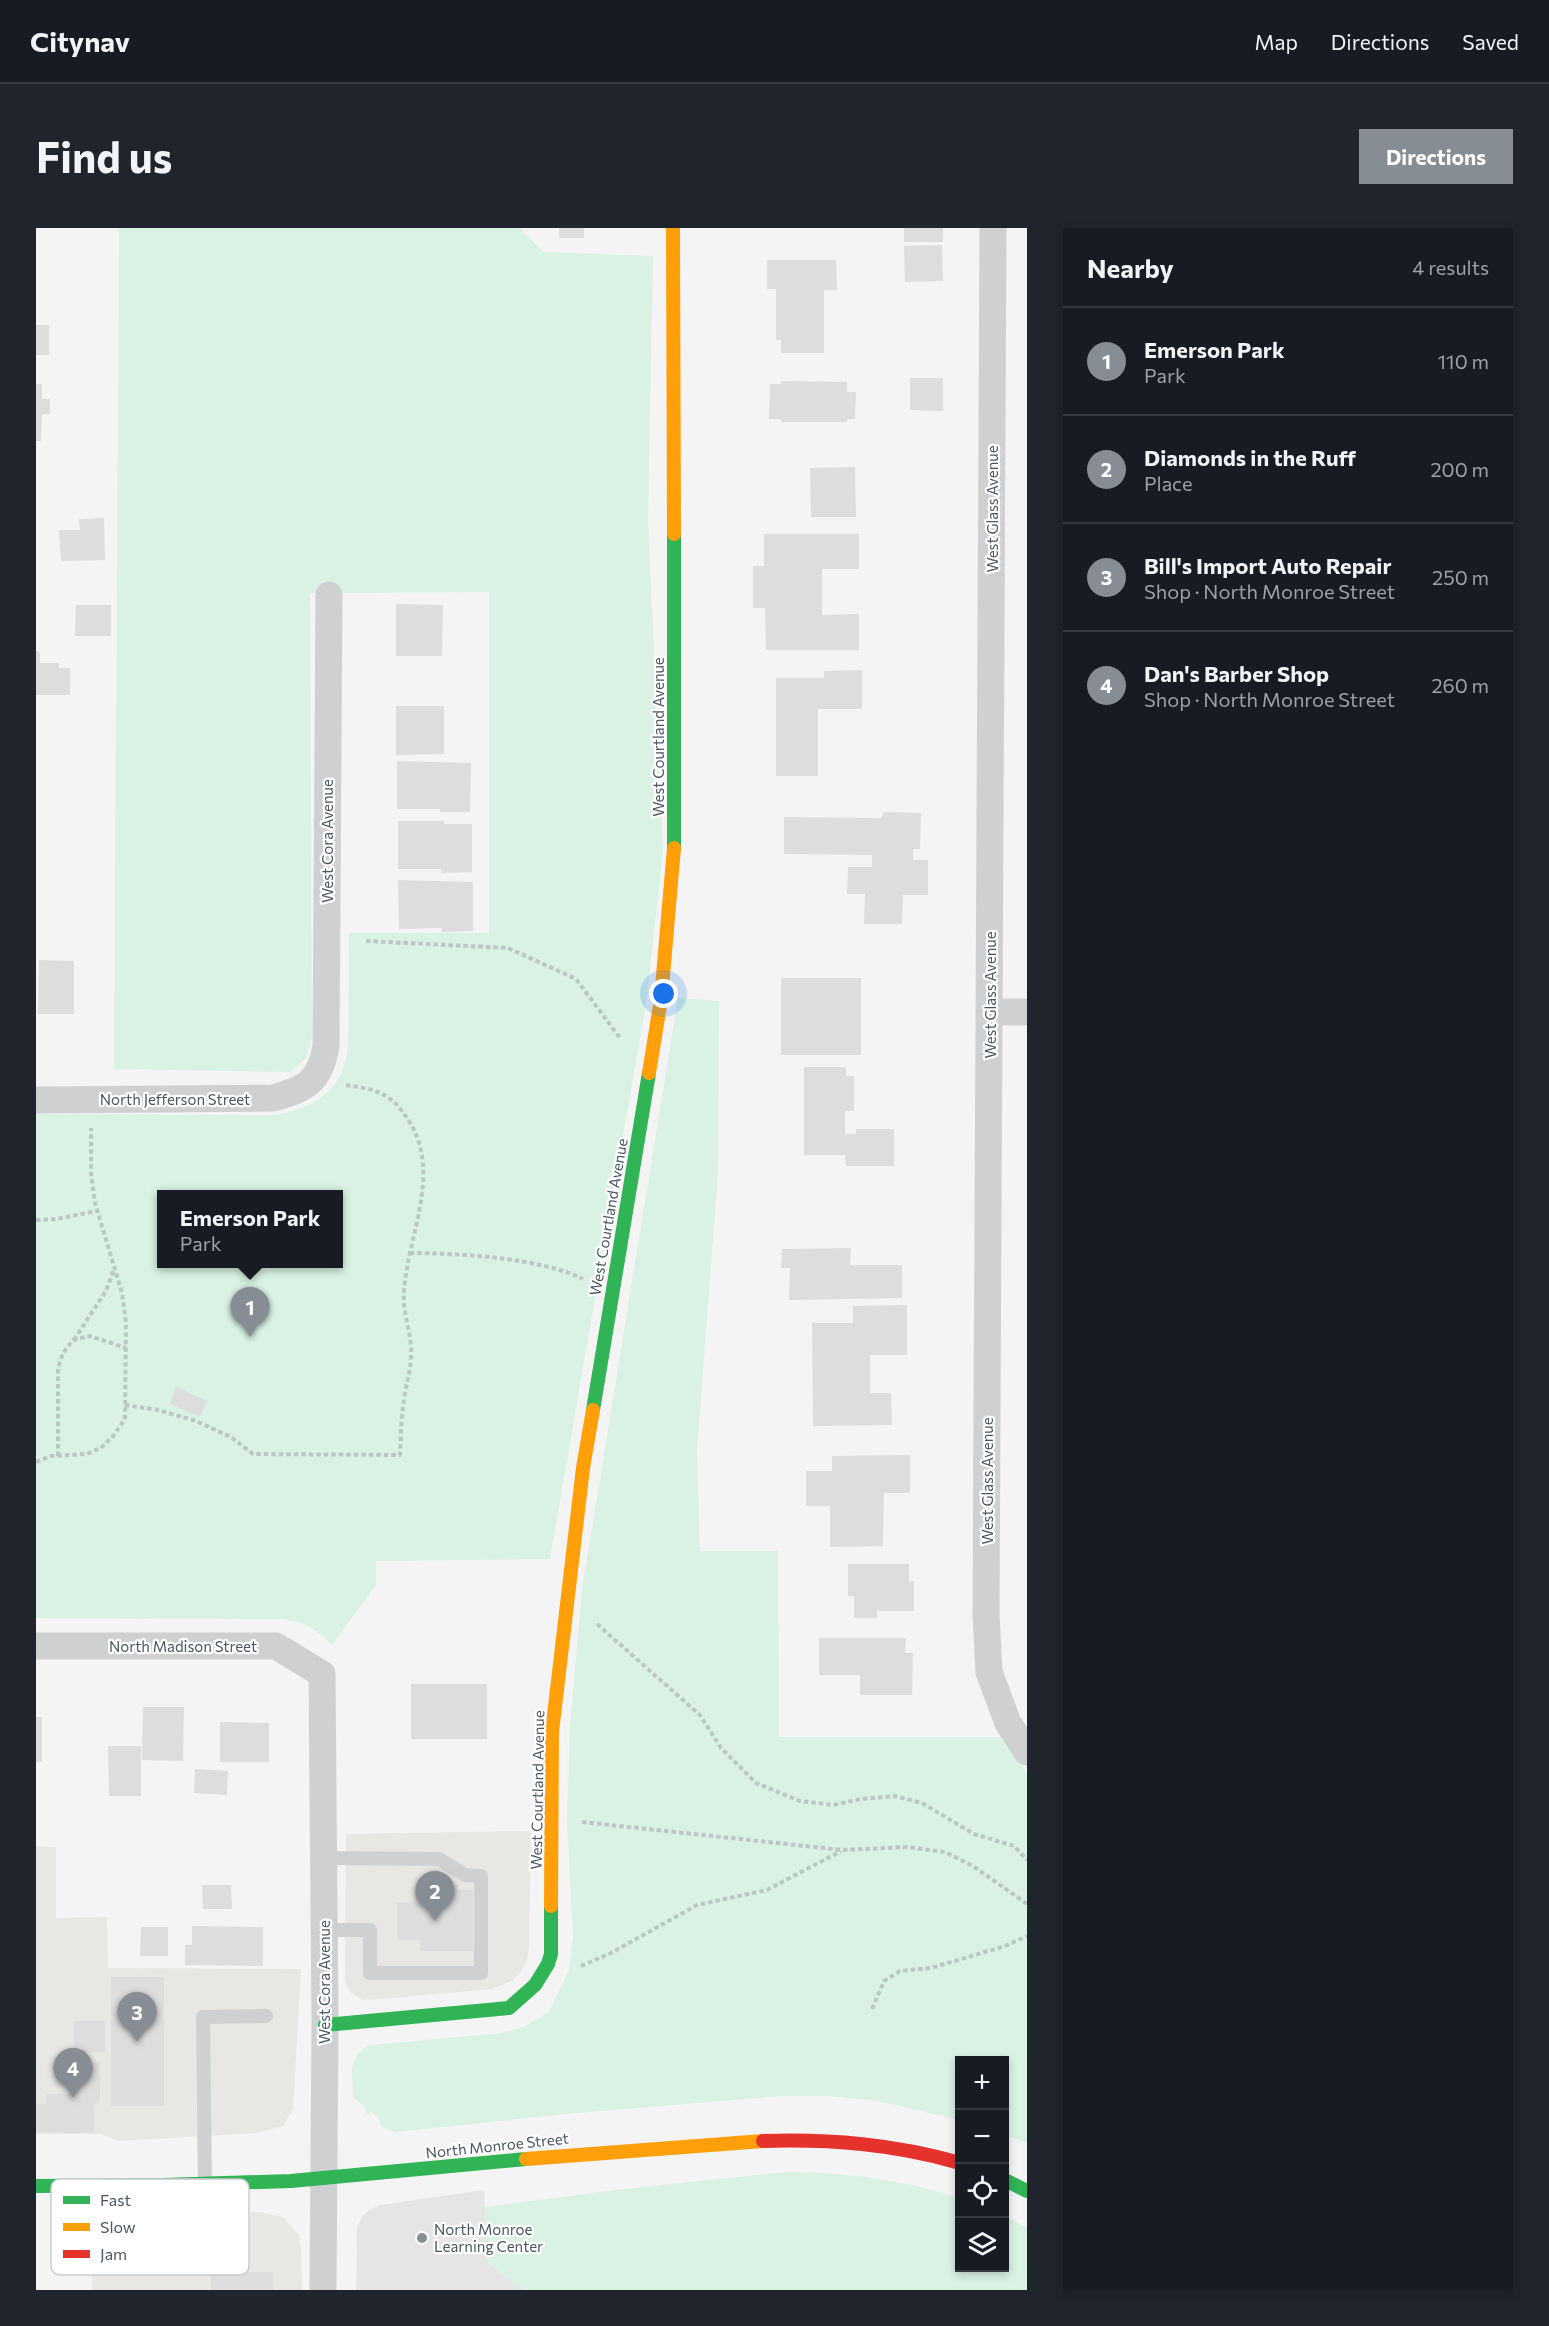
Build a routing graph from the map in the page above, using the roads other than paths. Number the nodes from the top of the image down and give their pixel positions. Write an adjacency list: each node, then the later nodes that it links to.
1 (673, 228): 14 (street, West Courtland Avenue)
2 (993, 228): 4 (street, West Glass Avenue)
3 (328, 595): 6 (street, West Cora Avenue)
4 (990, 1012): 5 (street); 10 (street, West Glass Avenue)
5 (1027, 1012)
6 (310, 1083): 7 (street, North Jefferson Street)
7 (36, 1100)
8 (36, 1646): 9 (street, North Madison Street)
9 (322, 1674): 11 (street, West Cora Avenue)
10 (1027, 1752)
11 (324, 1858): 12 (street, West Cora Avenue); 12 (lane)
12 (324, 1930): 14 (street, West Cora Avenue)
13 (266, 2016): 16 (lane)
14 (325, 2025): 17 (street, West Cora Avenue)
15 (955, 2161): 17 (street, North Monroe Street)
16 (205, 2179)
17 (323, 2179): 18 (street, North Monroe Street); 21 (street, West Cora Avenue)
18 (249, 2182)
19 (1009, 2182): 20 (street)
20 (1027, 2191)
21 (323, 2290)

